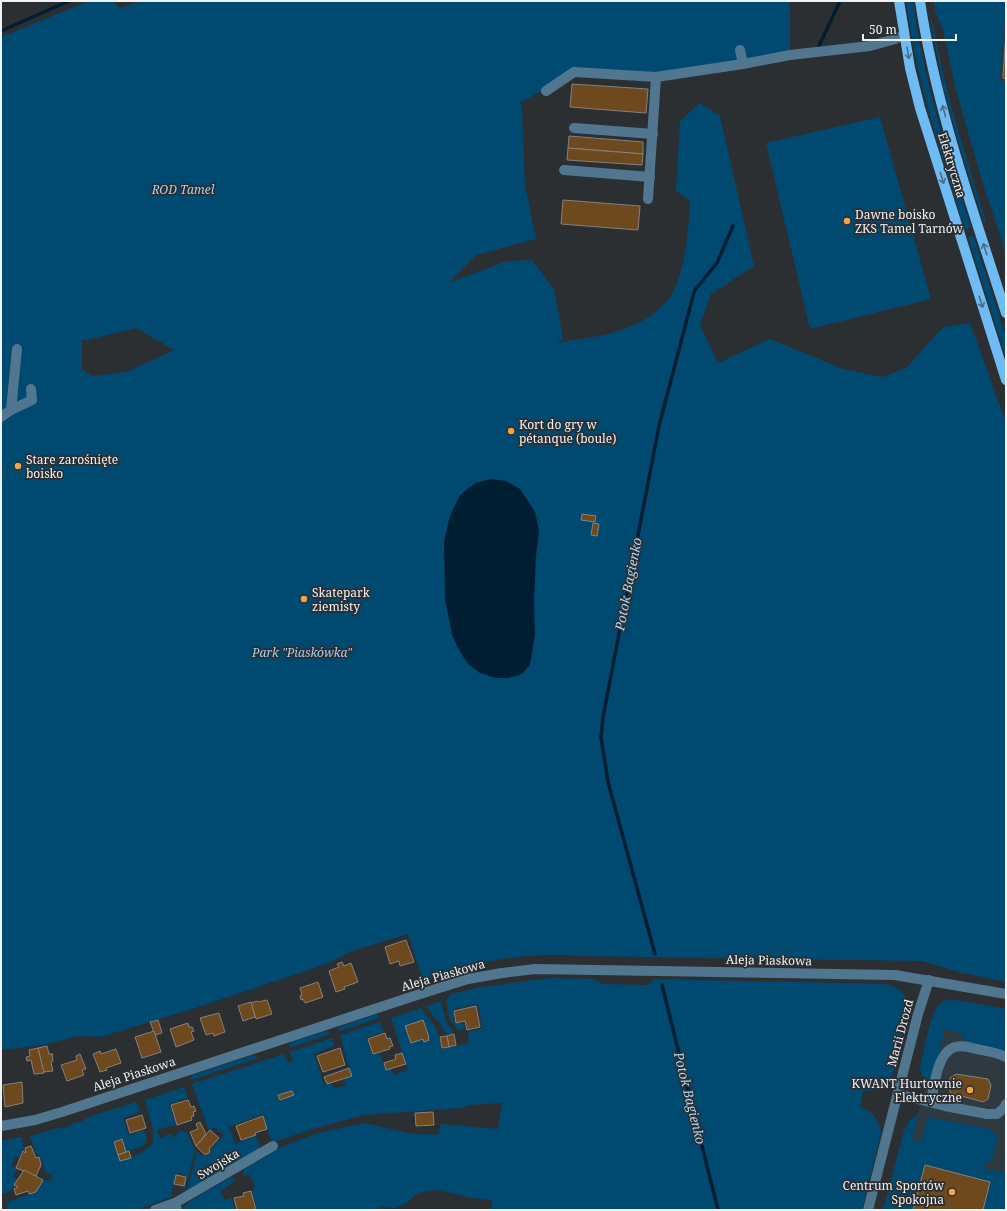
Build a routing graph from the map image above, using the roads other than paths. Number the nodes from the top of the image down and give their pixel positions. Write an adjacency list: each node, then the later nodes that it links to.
1 (899, 1): 3 (main road, Elektryczna)
2 (920, 1): 13 (main road, Elektryczna, one-way to 2)
3 (904, 35): 5 (street); 15 (main road, Elektryczna, one-way to 15)
4 (740, 50): 5 (street)
5 (743, 64): 6 (street)
6 (656, 77): 7 (street); 9 (street)
7 (546, 91)
8 (574, 128): 9 (street)
9 (653, 134): 11 (street)
10 (564, 170): 11 (street)
11 (650, 177): 12 (street)
12 (648, 199)
13 (1006, 313)
14 (17, 349): 17 (street)
15 (1006, 380)
16 (32, 389): 17 (street)
17 (6, 413)
18 (929, 980): 19 (street, Aleja Piaskowa); 21 (street, Marii Drozd); 24 (street, Aleja Piaskowa)
19 (1006, 994)
20 (1006, 1057): 22 (street)
21 (898, 1094): 22 (street); 28 (street, Marii Drozd)
22 (931, 1102): 23 (street)
23 (1006, 1104)
24 (1, 1126)
25 (273, 1146): 26 (street, Swojska)
26 (176, 1207): 27 (street, Swojska)
27 (155, 1210)
28 (868, 1210)

